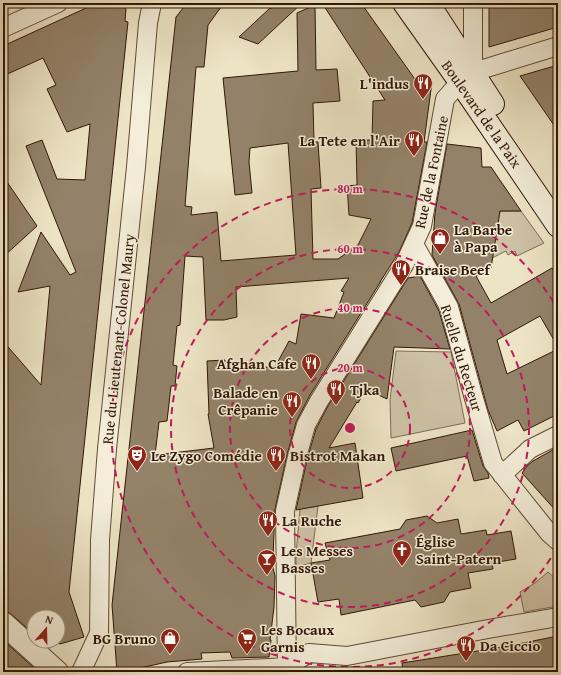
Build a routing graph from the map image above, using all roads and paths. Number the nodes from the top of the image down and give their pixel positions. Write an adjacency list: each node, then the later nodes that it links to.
1 (58, 3): 6 (street)
2 (152, 3): 19 (street, Rue du Lieutenant-Colonel Maury)
3 (404, 3): 8 (main road, Boulevard de la Paix)
4 (428, 3): 8 (main road, Boulevard de la Paix)
5 (472, 3): 8 (street)
6 (3, 28)
7 (558, 46): 8 (street)
8 (466, 77): 9 (main road, Boulevard de la Paix); 10 (main road, Boulevard de la Paix); 11 (street, Rue de la Fontaine)
9 (558, 199)
10 (558, 226)
11 (414, 244): 13 (street, Ruelle du Recteur); 17 (street, Rue de la Fontaine)
12 (558, 435): 13 (street)
13 (502, 475): 14 (street, Ruelle du Recteur)
14 (558, 540)
15 (558, 617): 17 (street)
16 (3, 623): 18 (main road)
17 (287, 670): 20 (street)
18 (57, 672)
19 (82, 672)
20 (187, 672)

